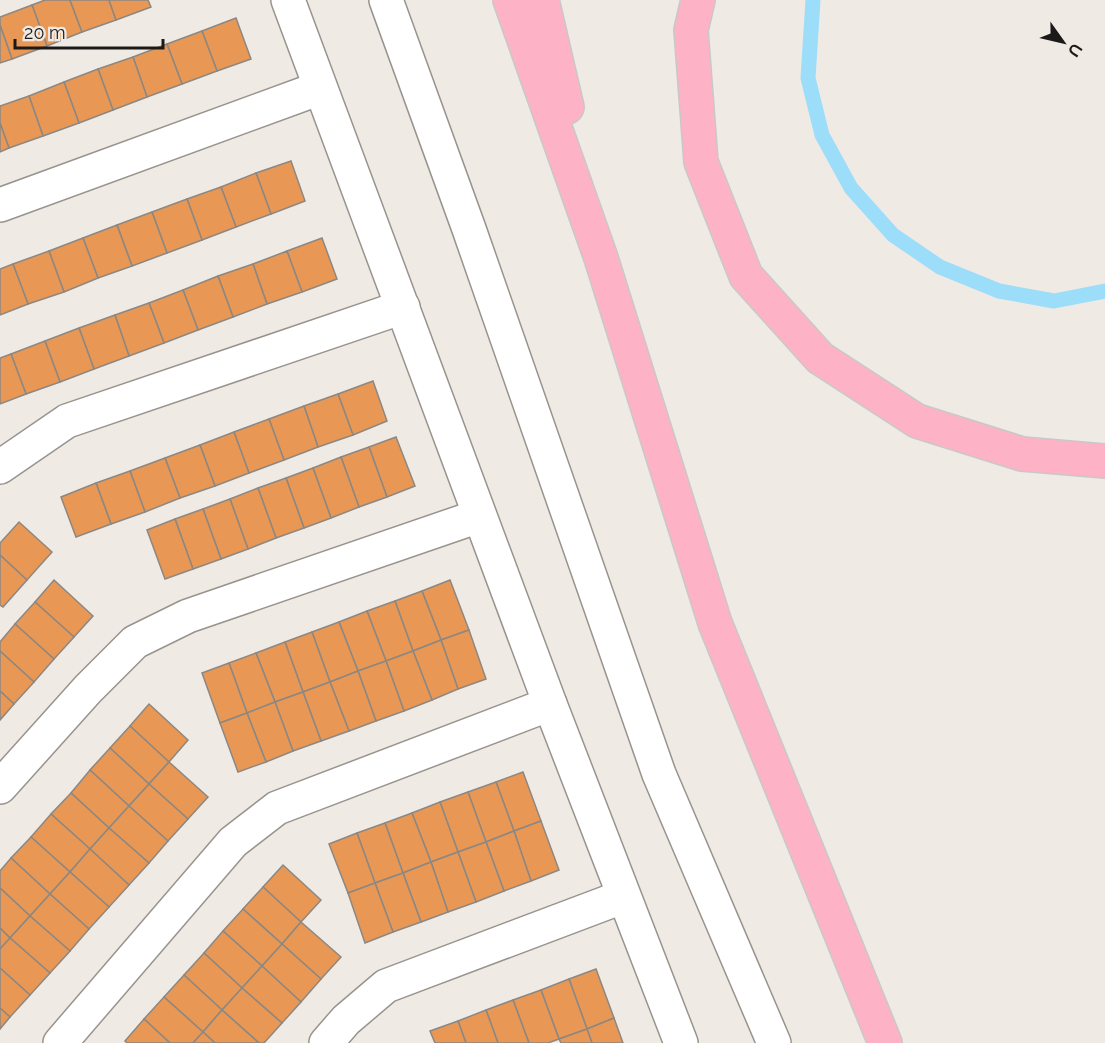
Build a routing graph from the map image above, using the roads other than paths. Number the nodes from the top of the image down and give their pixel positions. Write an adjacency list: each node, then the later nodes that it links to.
1 (288, 0): 6 (street)
2 (386, 0): 19 (street)
3 (510, 0): 8 (highway)
4 (542, 0): 8 (highway)
5 (698, 0): 10 (highway)
6 (320, 88): 7 (street); 9 (street)
7 (0, 205)
8 (601, 258): 20 (highway)
9 (403, 308): 11 (street); 12 (street)
10 (1105, 461)
11 (0, 467)
12 (479, 516): 13 (street); 14 (street)
13 (550, 704): 15 (street); 16 (street)
14 (0, 787)
15 (622, 897): 17 (street); 18 (street)
16 (60, 1043)
17 (326, 1043)
18 (681, 1043)
19 (774, 1043)
20 (885, 1043)

